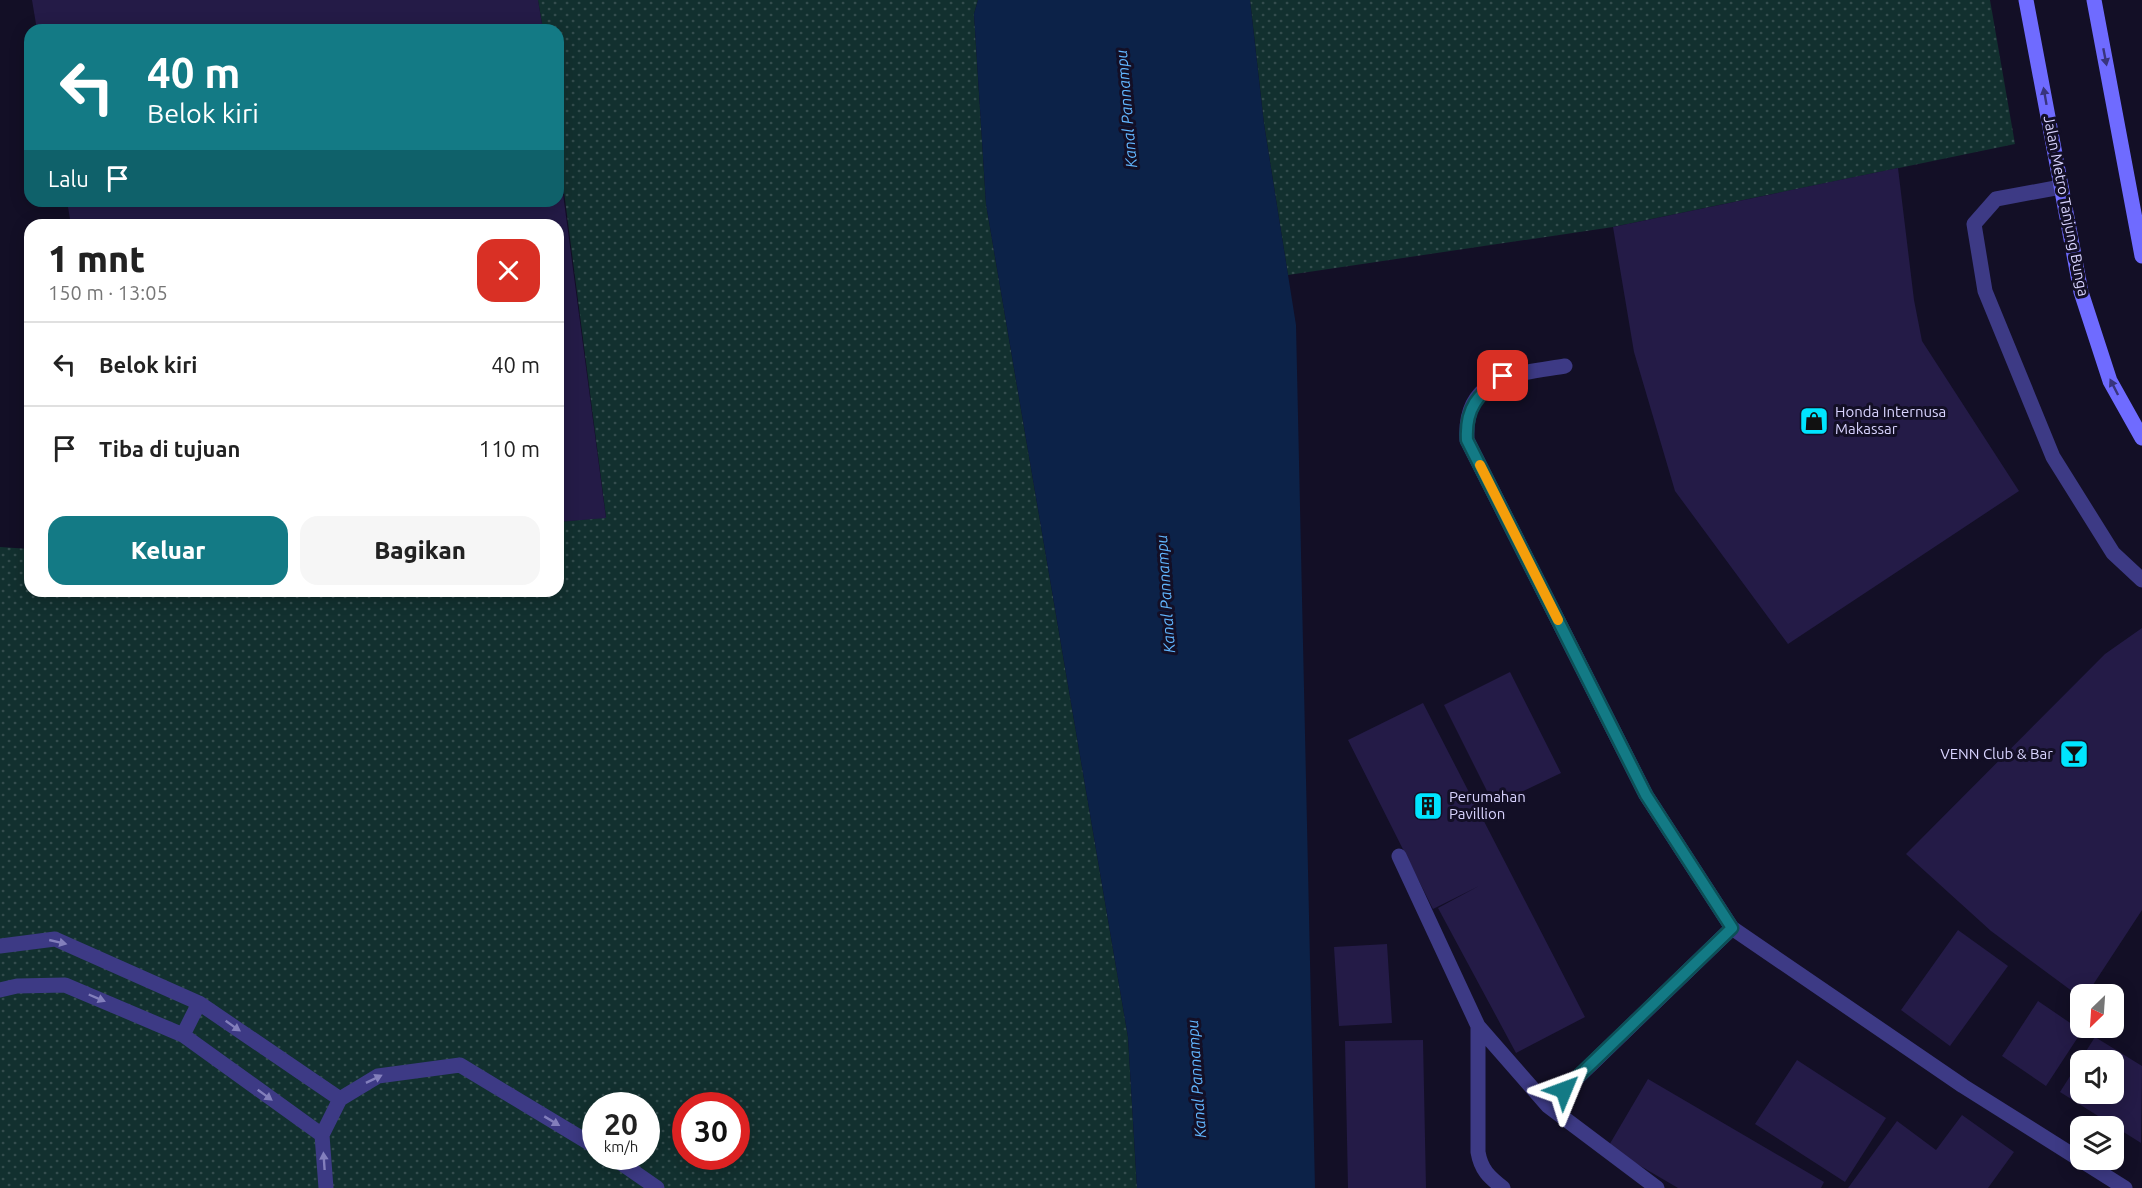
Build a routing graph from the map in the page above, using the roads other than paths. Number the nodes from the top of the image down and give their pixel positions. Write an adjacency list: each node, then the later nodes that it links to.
1 (2026, 0): 3 (main road, Jalan Metro Tanjung Bunga, one-way to 1)
2 (2094, 0): 4 (main road, one-way to 4)
3 (2061, 187): 6 (main road, Jalan Metro Tanjung Bunga, one-way to 3); 7 (street)
4 (2142, 256)
5 (1565, 366): 9 (street)
6 (2142, 438)
7 (2142, 580)
8 (1399, 856): 13 (street)
9 (1732, 928): 16 (street); 24 (street)
10 (0, 946): 12 (street, one-way to 12)
11 (0, 990): 14 (street, one-way to 14)
12 (199, 1003): 14 (street); 15 (street, one-way to 15)
13 (1478, 1026): 16 (street); 22 (street)
14 (183, 1035): 17 (street, one-way to 17)
15 (340, 1100): 17 (street); 18 (street, one-way to 18)
16 (1548, 1106): 23 (street)
17 (322, 1135): 20 (street, one-way to 17)
18 (582, 1139)
19 (631, 1170): 21 (street)
20 (326, 1188)
21 (657, 1188)
22 (1503, 1188)
23 (1657, 1188)
24 (2125, 1188)

